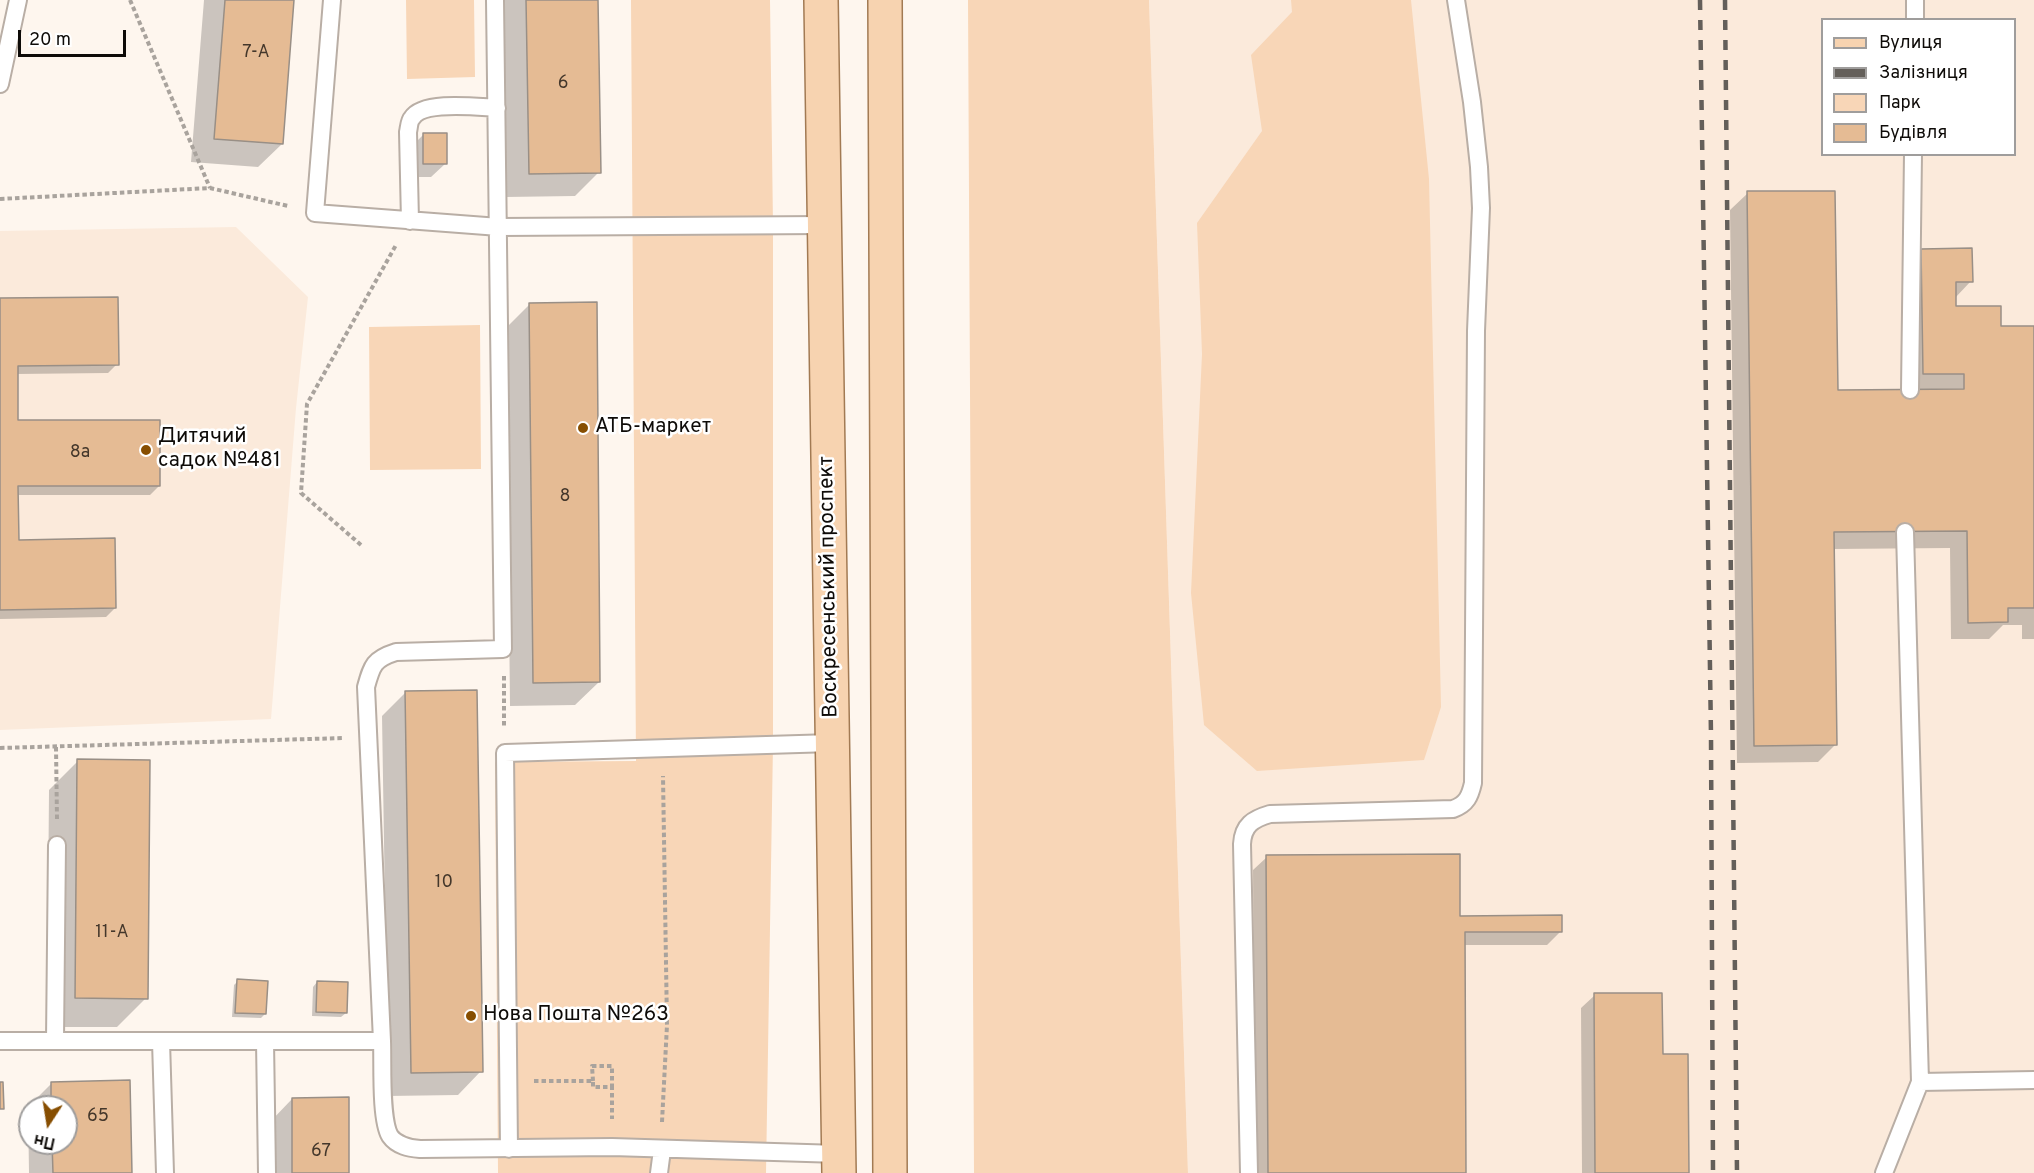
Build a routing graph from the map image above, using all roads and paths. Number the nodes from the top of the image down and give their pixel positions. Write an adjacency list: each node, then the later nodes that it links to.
1 (18, 0): 10 (lane)
2 (130, 0): 13 (path)
3 (332, 0): 15 (lane)
4 (495, 0): 11 (lane)
5 (821, 0): 17 (main road, Воскресенський проспект)
6 (885, 0): 47 (main road)
7 (1456, 0): 48 (lane)
8 (1915, 0): 9 (lane)
9 (1915, 18)
10 (0, 84)
11 (497, 108): 16 (lane); 18 (lane)
12 (1913, 156): 19 (lane)
13 (210, 188): 14 (path); 15 (path)
14 (0, 200)
15 (315, 213): 16 (lane)
16 (410, 220): 18 (lane); 21 (path)
17 (824, 225): 18 (lane); 24 (main road, Воскресенський проспект)
18 (499, 227): 22 (lane)
19 (1910, 390)
20 (1905, 532): 38 (lane)
21 (361, 545)
22 (503, 649): 23 (lane); 28 (path)
23 (368, 738): 25 (path); 34 (lane)
24 (832, 743): 27 (lane); 43 (main road, Воскресенський проспект)
25 (56, 747): 26 (path); 29 (path)
26 (0, 748)
27 (663, 748): 28 (lane); 42 (path)
28 (505, 753): 36 (lane)
29 (57, 845): 30 (lane)
30 (55, 1040): 31 (lane); 32 (lane)
31 (0, 1041)
32 (161, 1041): 33 (lane); 44 (lane)
33 (265, 1041): 34 (lane); 45 (lane)
34 (382, 1041): 41 (lane)
35 (2034, 1080): 38 (lane)
36 (509, 1081): 37 (path); 41 (lane)
37 (592, 1081): 39 (path); 39 (path)
38 (1920, 1082): 49 (lane)
39 (612, 1087): 40 (path)
40 (612, 1147): 41 (lane); 42 (lane)
41 (509, 1149)
42 (662, 1150): 43 (lane); 46 (lane)
43 (839, 1163)
44 (165, 1173)
45 (267, 1173)
46 (659, 1173)
47 (890, 1173)
48 (1249, 1173)
49 (1884, 1173)

